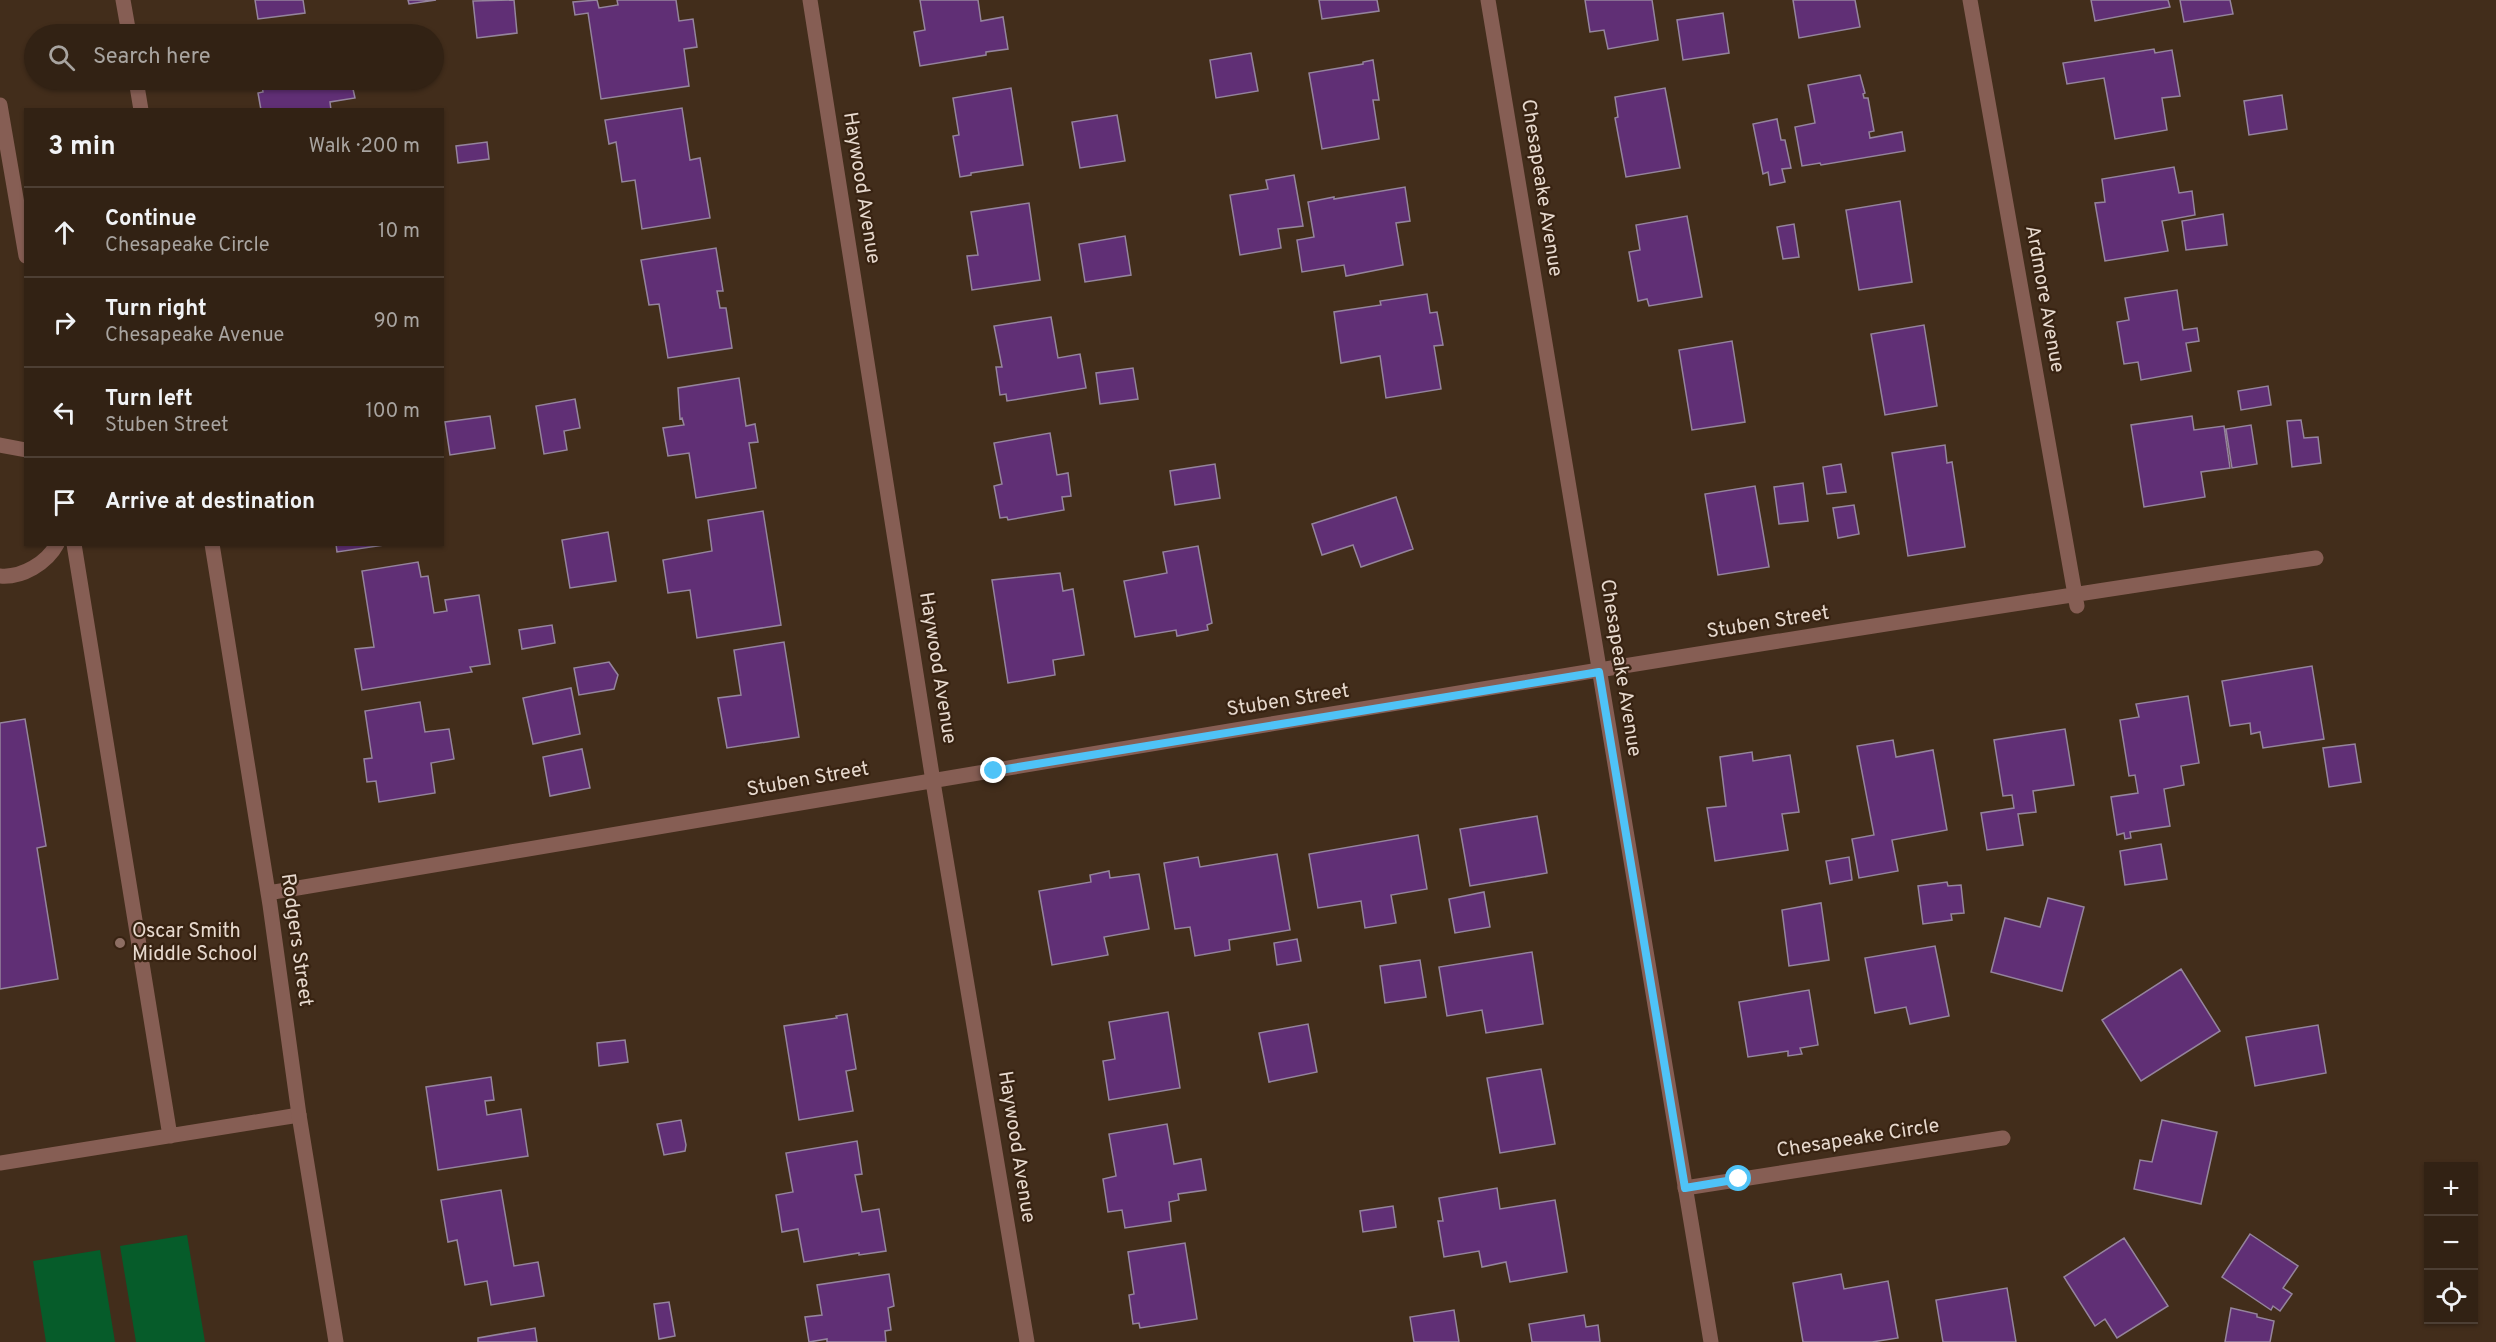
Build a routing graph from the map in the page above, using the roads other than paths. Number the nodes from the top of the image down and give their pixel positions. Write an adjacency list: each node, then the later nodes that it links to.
1 (123, 0): 5 (street)
2 (810, 0): 19 (street, Haywood Avenue)
3 (1488, 0): 18 (street, Chesapeake Avenue)
4 (1970, 0): 17 (street, Ardmore Avenue)
5 (127, 24)
6 (138, 90): 8 (street)
7 (0, 105): 9 (street)
8 (141, 108)
9 (24, 244)
10 (0, 445): 11 (street)
11 (24, 450)
12 (56, 546): 16 (street)
13 (74, 546): 22 (street)
14 (212, 546): 20 (street, Rodgers Street)
15 (2316, 558): 17 (street, Stuben Street)
16 (0, 576)
17 (2076, 600): 18 (street, Stuben Street)
18 (1599, 672): 19 (street, Stuben Street); 25 (street, Chesapeake Avenue)
19 (933, 780): 20 (street, Stuben Street); 27 (street, Haywood Avenue)
20 (268, 892): 21 (street, Rodgers Street)
21 (299, 1115): 22 (street); 26 (street, Rodgers Street)
22 (170, 1136): 24 (street)
23 (2003, 1138): 25 (street, Chesapeake Circle)
24 (0, 1163)
25 (1685, 1188): 28 (street, Chesapeake Avenue)
26 (336, 1342)
27 (1027, 1342)
28 (1711, 1342)

